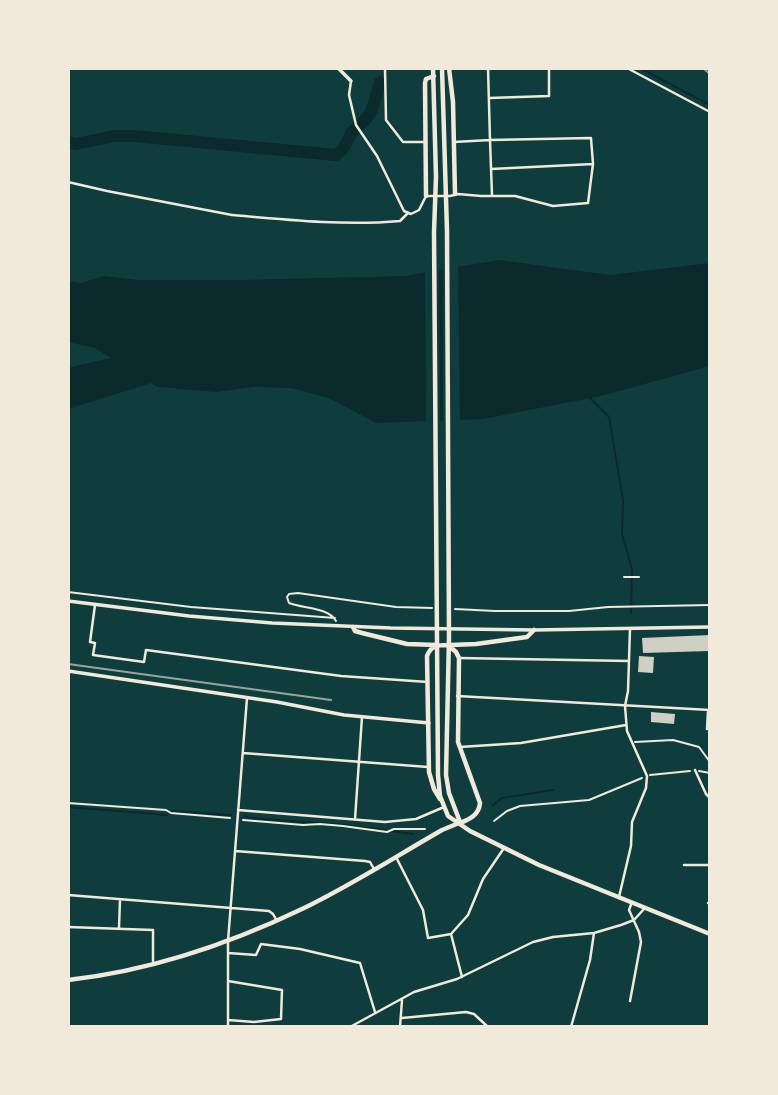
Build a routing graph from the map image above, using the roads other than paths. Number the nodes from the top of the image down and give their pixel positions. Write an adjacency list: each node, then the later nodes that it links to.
1 (338, 68): 11 (street)
2 (385, 68): 15 (street)
3 (433, 68): 10 (main road)
4 (442, 68): 29 (main road)
5 (449, 68): 16 (main road)
6 (503, 68): 9 (street)
7 (549, 68): 12 (street)
8 (627, 68): 13 (street)
9 (488, 69): 12 (street)
10 (434, 76): 15 (main road); 28 (main road)
11 (351, 81): 23 (street)
12 (489, 98): 14 (street)
13 (710, 112)
14 (490, 141): 16 (street); 17 (street); 18 (street)
15 (427, 142): 22 (main road)
16 (454, 142): 20 (main road)
17 (593, 164): 18 (street); 21 (street)
18 (491, 169): 21 (street)
19 (68, 182): 23 (street)
20 (455, 194): 21 (street); 22 (street)
21 (492, 196)
22 (426, 197): 23 (street)
23 (408, 213)
24 (68, 601): 25 (street)
25 (95, 605): 26 (street); 40 (street)
26 (353, 626): 28 (street); 35 (main road)
27 (710, 627): 30 (street)
28 (436, 628): 29 (street); 32 (main road)
29 (449, 628): 31 (street); 33 (main road)
30 (630, 629): 31 (street); 38 (street)
31 (534, 630): 34 (main road)
32 (437, 643): 33 (main road); 35 (main road); 37 (main road); 55 (main road)
33 (449, 643): 34 (main road); 36 (main road); 58 (main road)
34 (467, 644): 36 (main road)
35 (418, 645): 37 (main road)
36 (457, 655): 38 (street); 41 (main road)
37 (427, 656): 40 (main road)
38 (629, 661): 43 (street)
39 (68, 671): 42 (street)
40 (428, 682): 46 (main road)
41 (457, 696): 43 (street); 49 (main road)
42 (247, 698): 45 (street); 50 (street)
43 (625, 706): 44 (street); 47 (street)
44 (709, 710): 48 (street)
45 (362, 717): 46 (street); 51 (street)
46 (429, 723): 52 (main road)
47 (626, 725): 49 (street); 66 (street)
48 (707, 729)
49 (460, 747): 58 (main road)
50 (243, 753): 51 (street); 56 (street)
51 (358, 762): 52 (street); 57 (street)
52 (428, 767): 55 (main road)
53 (695, 770): 54 (street)
54 (710, 798)
55 (443, 805): 57 (street); 58 (main road)
56 (238, 810): 57 (street); 60 (street)
57 (354, 820)
58 (460, 823): 59 (main road); 61 (main road)
59 (504, 848): 66 (main road); 76 (street)
60 (235, 851): 64 (street); 70 (street)
61 (396, 856): 64 (main road); 76 (street)
62 (684, 864): 63 (street)
63 (710, 864)
64 (374, 869): 72 (main road)
65 (68, 895): 67 (street)
66 (619, 897): 68 (main road)
67 (120, 899): 70 (street); 74 (street)
68 (632, 902): 69 (main road); 71 (street)
69 (645, 907): 71 (street); 77 (main road)
70 (231, 908): 72 (street); 78 (street)
71 (634, 920): 75 (street); 85 (street)
72 (277, 921): 78 (main road)
73 (68, 927): 74 (street)
74 (119, 928): 80 (street)
75 (594, 933): 81 (street); 93 (street)
76 (451, 934): 81 (street)
77 (710, 934)
78 (228, 940): 79 (street); 80 (main road)
79 (228, 953): 83 (street); 86 (street)
80 (153, 964): 82 (main road)
81 (463, 977): 84 (street)
82 (68, 980)
83 (228, 981): 88 (street); 88 (street)
84 (402, 1000): 86 (street); 87 (street)
85 (630, 1001)
86 (375, 1013): 90 (street)
87 (402, 1018): 91 (street); 92 (street)
88 (227, 1020): 89 (street)
89 (228, 1027)
90 (350, 1027)
91 (400, 1027)
92 (488, 1027)
93 (571, 1027)

